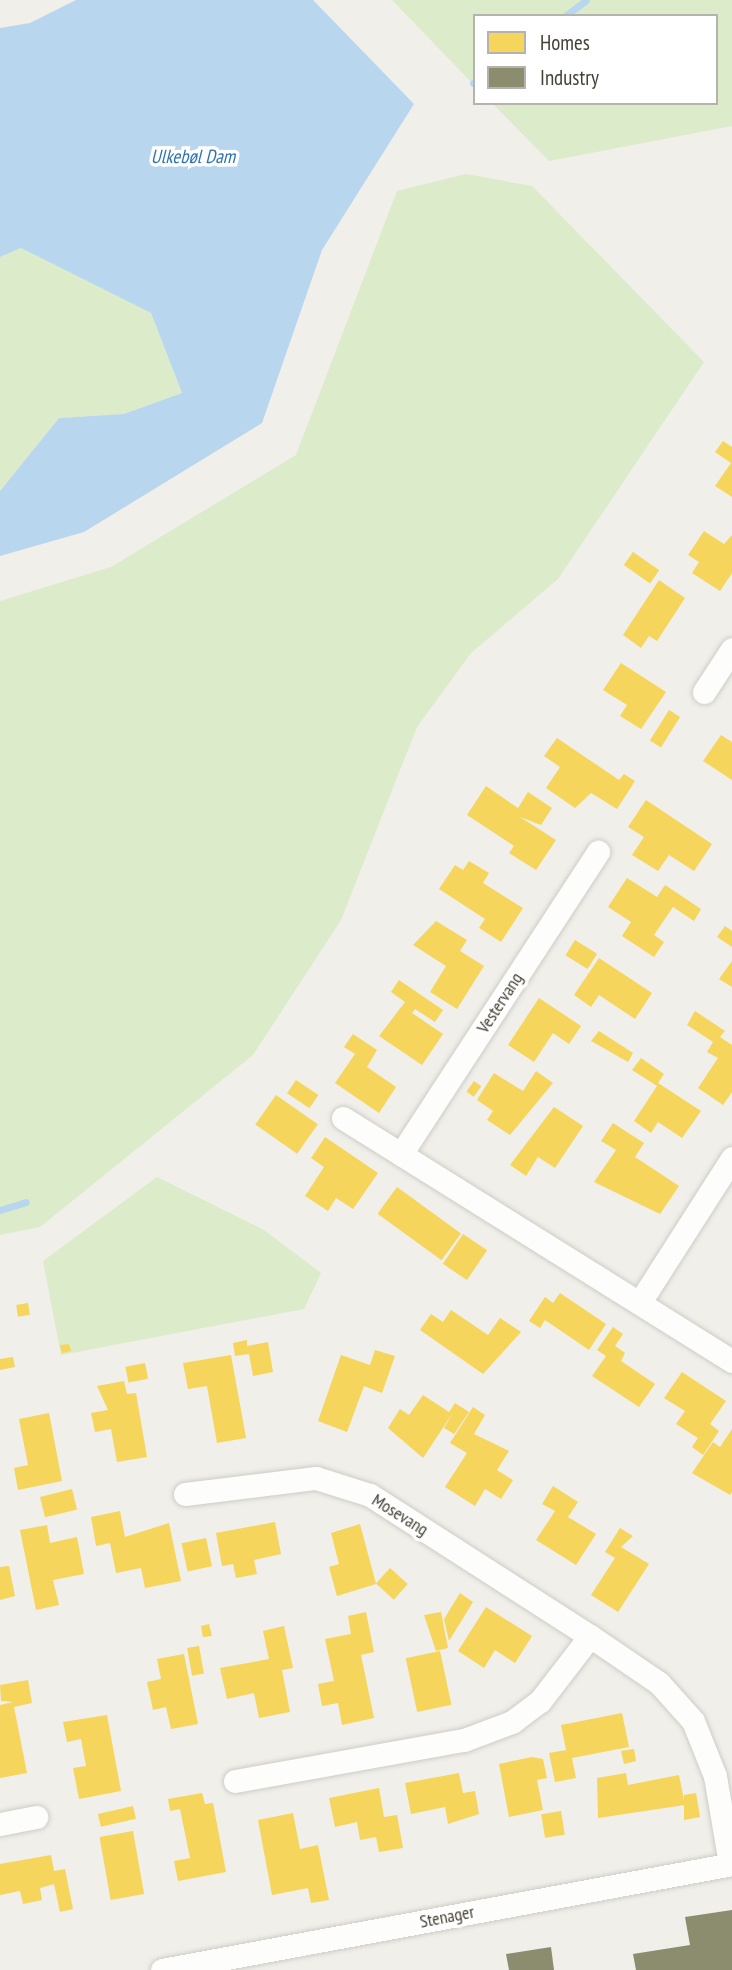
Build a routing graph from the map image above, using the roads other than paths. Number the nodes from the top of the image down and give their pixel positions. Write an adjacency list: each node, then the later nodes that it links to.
1 (732, 649): 2 (street)
2 (704, 692)
3 (598, 852): 5 (street, Vestervang)
4 (343, 1118): 5 (street)
5 (401, 1154): 7 (street)
6 (732, 1158): 7 (street)
7 (640, 1302): 8 (street)
8 (732, 1361)
9 (184, 1494): 10 (street, Mosevang)
10 (590, 1636): 11 (street); 14 (street, Mosevang)
11 (235, 1781)
12 (36, 1818): 13 (street)
13 (0, 1824)
14 (731, 1864): 15 (street, Stenager)
15 (162, 1970)

